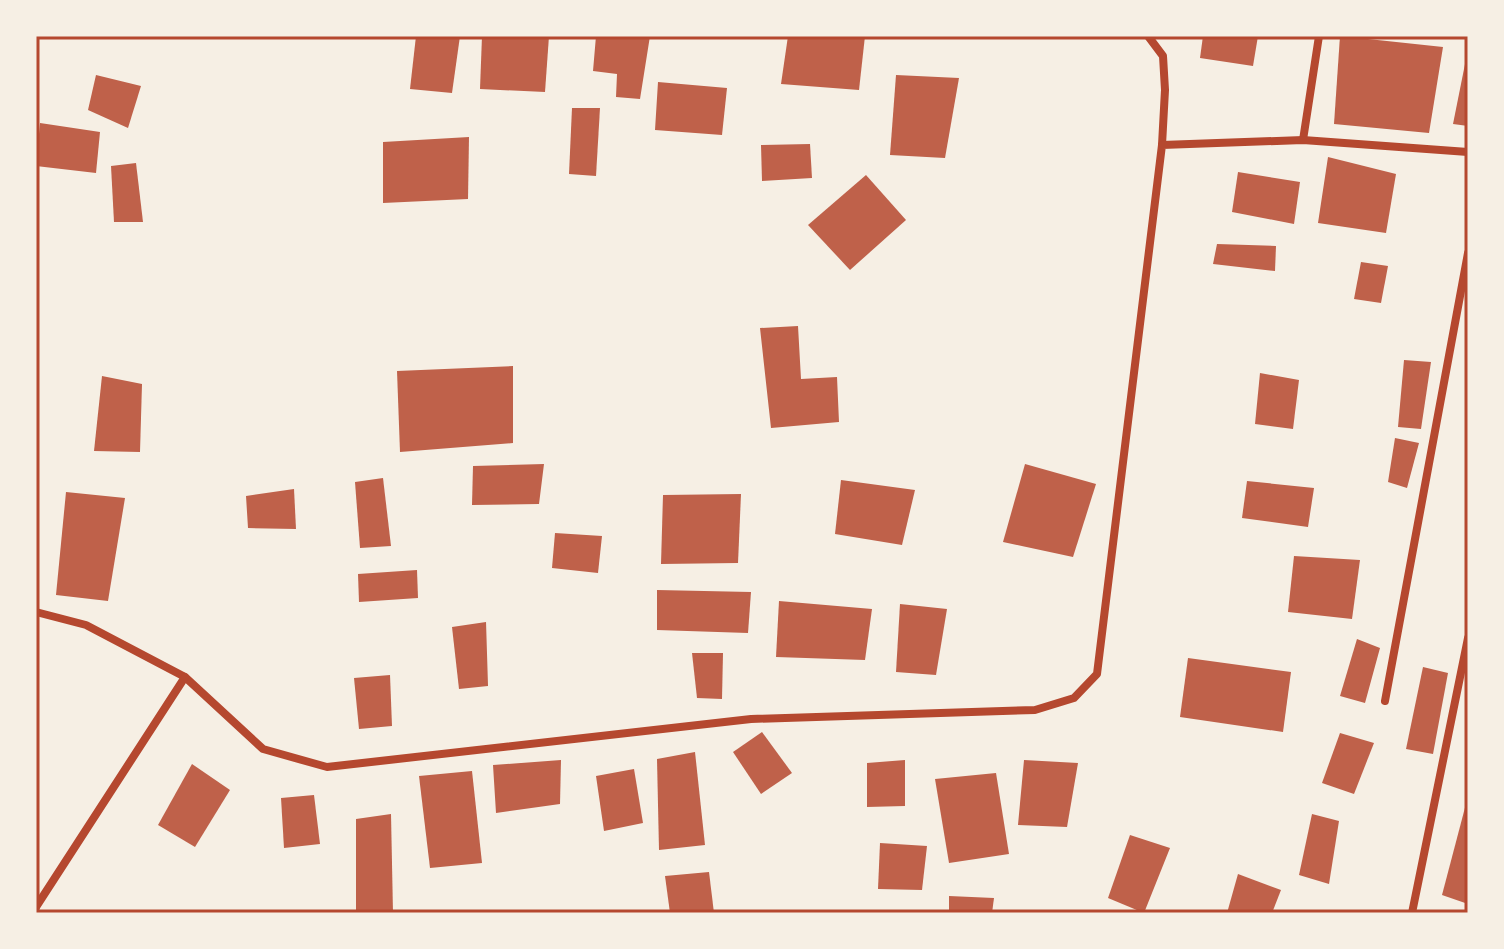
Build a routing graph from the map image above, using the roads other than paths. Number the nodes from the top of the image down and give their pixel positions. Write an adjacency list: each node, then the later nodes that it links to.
1 (1148, 36): 4 (street)
2 (1319, 36): 3 (street)
3 (1303, 140): 4 (street); 5 (street)
4 (1162, 145): 9 (street)
5 (1468, 152)
6 (1468, 253): 10 (street)
7 (36, 612): 9 (street)
8 (1468, 638): 12 (street)
9 (185, 677): 11 (street)
10 (1385, 701)
11 (36, 907)
12 (1412, 913)

